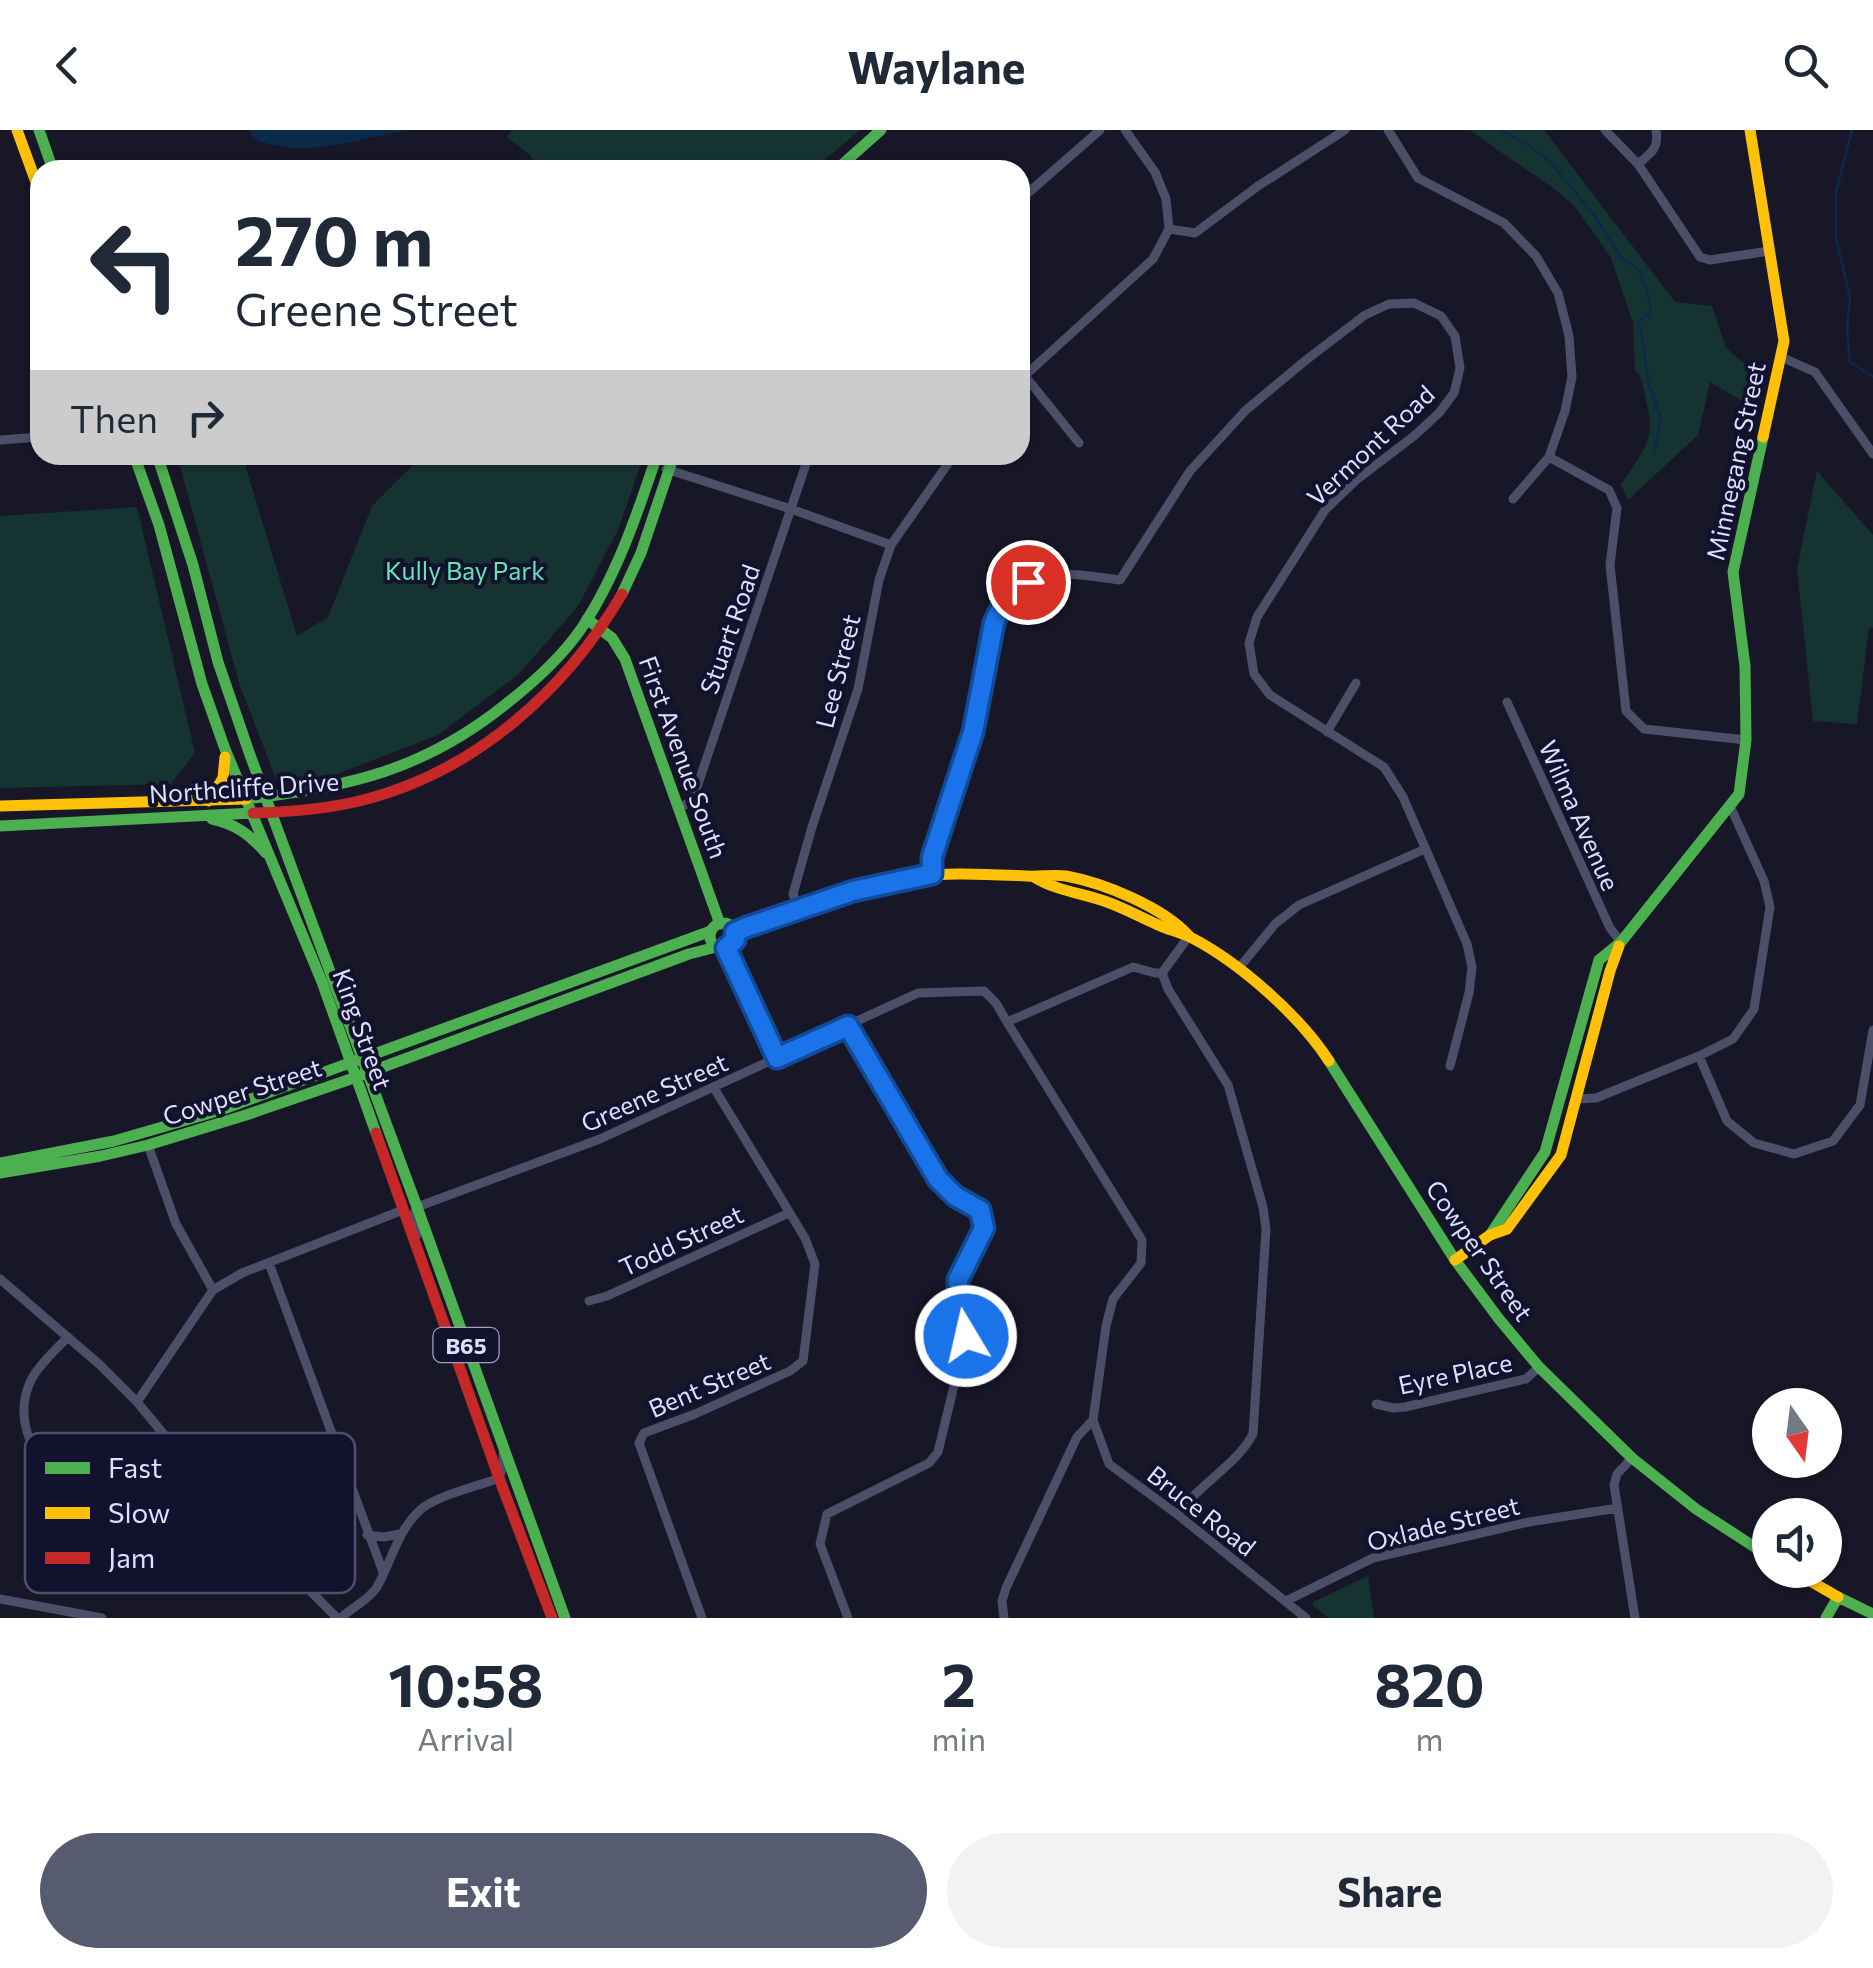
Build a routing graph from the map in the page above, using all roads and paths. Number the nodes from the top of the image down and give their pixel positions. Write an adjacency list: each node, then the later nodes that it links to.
1 (17, 130): 16 (main road)
2 (39, 130): 13 (main road)
3 (881, 130): 14 (main road)
4 (1100, 130): 17 (street)
5 (1125, 130): 18 (street)
6 (1345, 130): 18 (street)
7 (1388, 130): 27 (street)
8 (1606, 130): 12 (street)
9 (1628, 130): 12 (street)
10 (1656, 130): 15 (street)
11 (1750, 130): 19 (main road, Minnegang Street)
12 (1614, 138): 15 (street)
13 (50, 160)
14 (847, 160)
15 (1638, 164): 19 (street)
16 (30, 166)
17 (1030, 191)
18 (1169, 229): 21 (street)
19 (1769, 251): 20 (main road, Minnegang Street)
20 (1780, 358): 26 (street); 44 (main road, Minnegang Street)
21 (1030, 371)
22 (1030, 387): 25 (street)
23 (30, 438): 24 (street)
24 (0, 440)
25 (1078, 443)
26 (1873, 454)
27 (1549, 457): 36 (street); 44 (street)
28 (138, 465): 45 (main road, King Street / B65)
29 (161, 465): 46 (main road, King Street / B65)
30 (653, 465): 39 (main road, Northcliffe Drive)
31 (662, 465): 35 (street)
32 (671, 465): 35 (main road, Northcliffe Drive)
33 (806, 465): 37 (street, Stuart Road)
34 (947, 465): 38 (street, Lee Street)
35 (669, 470): 37 (street); 40 (main road, Northcliffe Drive)
36 (1513, 499)
37 (791, 510): 38 (street); 51 (street, Stuart Road)
38 (892, 545): 63 (street, Lee Street)
39 (587, 619): 40 (main road, First Avenue South); 46 (main road, Northcliffe Drive)
40 (602, 629): 51 (main road, First Avenue South); 52 (main road, Northcliffe Drive)
41 (1356, 683): 43 (street)
42 (1507, 702): 67 (street, Wilma Avenue)
43 (1327, 732): 56 (street, Vermont Road); 58 (street, Vermont Road)
44 (1746, 740): 50 (main road, Minnegang Street)
45 (226, 749): 47 (main road, King Street / B65); 48 (main road)
46 (266, 797): 47 (main road, Northcliffe Drive); 52 (main road, King Street / B65)
47 (246, 799): 48 (main road, Northcliffe Drive); 53 (main road, King Street / B65)
48 (209, 800): 49 (main road, Northcliffe Drive)
49 (0, 806)
50 (1730, 806): 67 (main road, Minnegang Street); 74 (street)
51 (679, 808): 64 (main road, First Avenue South)
52 (273, 812): 53 (main road, Northcliffe Drive); 76 (main road, King Street / B65)
53 (253, 813): 54 (main road, Northcliffe Drive); 57 (main road, King Street / B65)
54 (193, 815): 55 (main road, Northcliffe Drive); 57 (main road)
55 (0, 826)
56 (1425, 850): 69 (street); 77 (street, Vermont Road)
57 (271, 859): 76 (main road, King Street / B65)
58 (932, 874): 59 (main road, Cowper Street); 63 (main road, Cowper Street)
59 (1034, 877): 60 (main road, Cowper Street); 61 (main road, Cowper Street)
60 (1099, 886): 61 (main road); 62 (main road); 66 (main road, Cowper Street)
61 (1072, 892): 62 (main road, Cowper Street)
62 (1126, 909): 66 (main road, Cowper Street)
63 (799, 910): 65 (main road, Cowper Street)
64 (716, 927): 65 (main road); 68 (main road); 76 (main road, Cowper Street)
65 (735, 932): 68 (main road)
66 (1189, 936): 69 (main road, Cowper Street); 70 (street)
67 (1621, 942): 80 (main road, Minnegang Street); 87 (main road, Minnegang Street)
68 (721, 947): 75 (street); 78 (main road, Cowper Street)
69 (1239, 968): 89 (main road, Cowper Street)
70 (1162, 973): 71 (street); 107 (street)
71 (1007, 1022): 72 (street, Greene Street); 98 (street)
72 (848, 1026): 75 (street, Greene Street); 123 (street)
73 (1873, 1030): 74 (street)
74 (1699, 1056): 80 (street)
75 (777, 1058): 79 (street, Greene Street)
76 (356, 1061): 78 (main road, King Street / B65); 82 (main road, Cowper Street)
77 (1450, 1066)
78 (361, 1075): 81 (main road, Cowper Street); 84 (main road, King Street / B65); 85 (main road, King Street / B65)
79 (714, 1088): 84 (street, Greene Street); 86 (street, Bent Street)
80 (1576, 1098): 87 (main road, Minnegang Street)
81 (148, 1145): 83 (main road, Cowper Street); 92 (street)
82 (0, 1162)
83 (0, 1173)
84 (417, 1207): 88 (street); 102 (main road, King Street / B65)
85 (403, 1210): 88 (main road, King Street / B65); 90 (street)
86 (788, 1214): 93 (street, Todd Street); 122 (street, Bent Street)
87 (1490, 1235): 89 (main road, Minnegang Street)
88 (414, 1242): 104 (main road, King Street / B65)
89 (1455, 1260): 95 (main road, Cowper Street)
90 (268, 1263): 92 (street); 101 (street)
91 (0, 1278): 94 (street)
92 (214, 1290): 96 (street)
93 (589, 1301)
94 (68, 1337): 96 (street); 99 (street)
95 (1539, 1367): 97 (street, Eyre Place); 103 (main road, Cowper Street)
96 (137, 1402): 100 (street)
97 (1376, 1404)
98 (1093, 1420): 107 (street, Bruce Road); 124 (street)
99 (26, 1433)
100 (163, 1433)
101 (331, 1433)
102 (503, 1450): 104 (street); 121 (main road, King Street / B65)
103 (1632, 1458): 106 (street); 110 (main road, Cowper Street)
104 (499, 1478): 109 (street); 120 (main road, King Street / B65)
105 (355, 1499): 108 (street)
106 (1618, 1508): 116 (street, Oxlade Street); 126 (street)
107 (1178, 1515): 116 (street, Bruce Road)
108 (368, 1534): 109 (street); 111 (street)
109 (400, 1534): 111 (street)
110 (1752, 1546)
111 (383, 1572): 119 (street)
112 (1822, 1588): 114 (main road)
113 (314, 1593): 119 (street)
114 (1838, 1597): 117 (main road); 127 (main road)
115 (0, 1599): 118 (street)
116 (1286, 1602): 125 (street, Bruce Road)
117 (1873, 1614)
118 (101, 1618)
119 (339, 1618)
120 (552, 1618)
121 (564, 1618)
122 (702, 1618)
123 (848, 1618)
124 (1004, 1618)
125 (1306, 1618)
126 (1635, 1618)
127 (1826, 1618)

